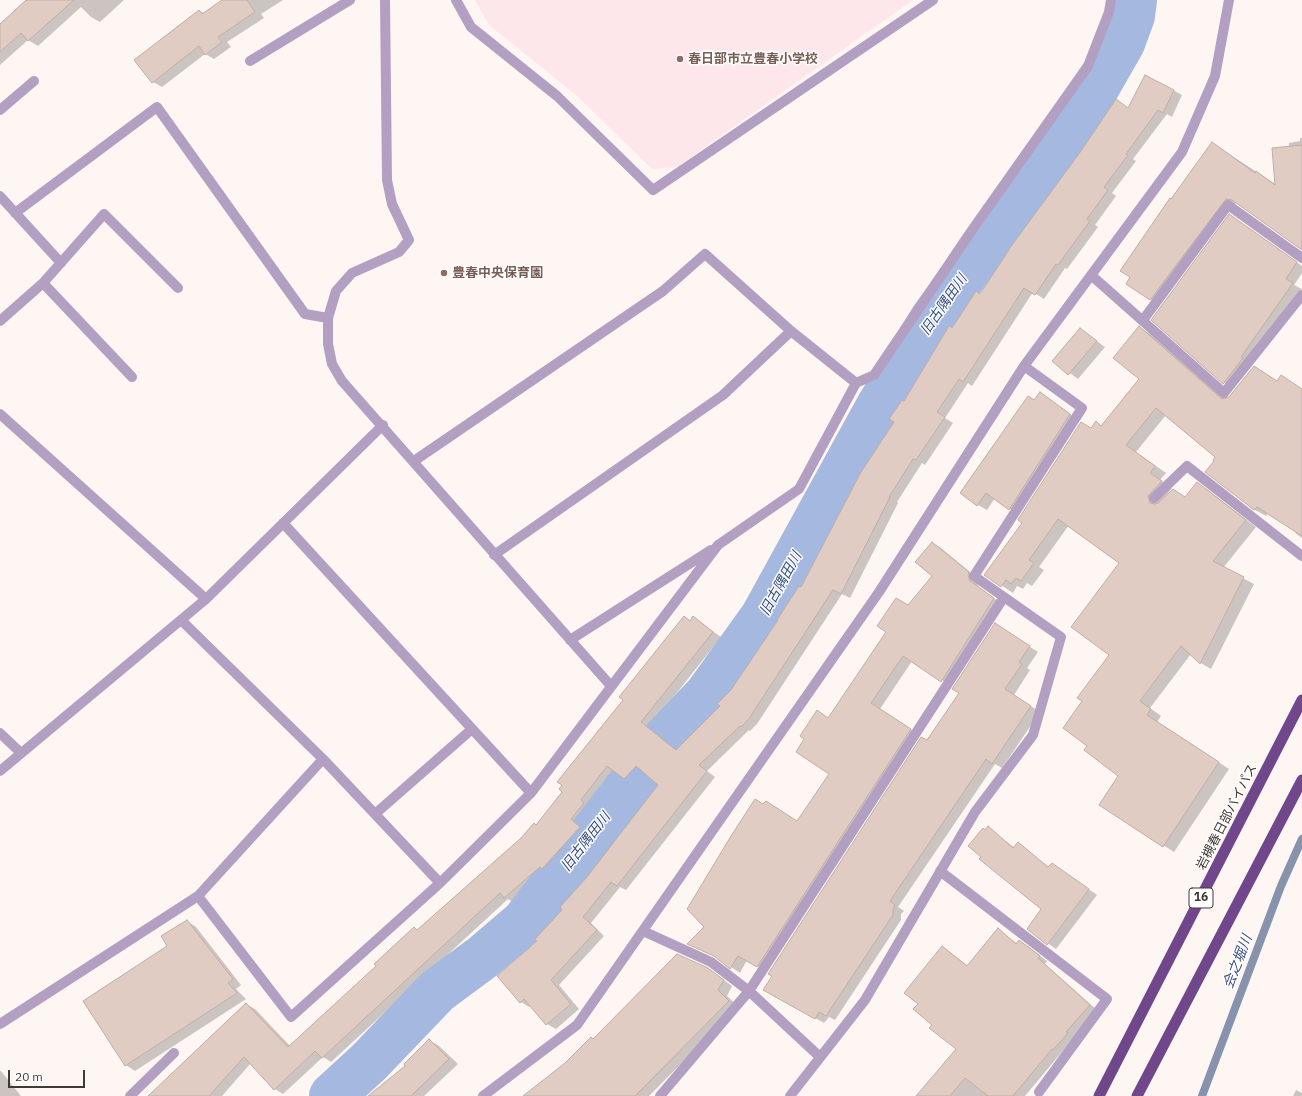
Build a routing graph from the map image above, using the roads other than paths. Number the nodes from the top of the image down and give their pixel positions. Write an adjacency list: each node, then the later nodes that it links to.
1 (350, 0): 7 (street)
2 (385, 0): 18 (street)
3 (456, 0): 4 (street)
4 (933, 0)
5 (1111, 0): 24 (street)
6 (1229, 0): 14 (street)
7 (250, 61)
8 (34, 80): 9 (street)
9 (0, 110)
10 (0, 196): 11 (street)
11 (16, 213): 13 (street); 18 (street)
12 (1302, 258): 19 (street)
13 (61, 263): 15 (street); 16 (street)
14 (1091, 275): 19 (street); 22 (street)
15 (43, 283): 20 (street); 23 (street)
16 (178, 288)
17 (1302, 295): 19 (street)
18 (328, 318): 26 (street)
19 (1143, 320)
20 (0, 322)
21 (791, 331): 24 (street); 27 (street); 31 (street)
22 (1024, 366): 33 (street); 50 (street)
23 (132, 377)
24 (856, 383): 30 (street)
25 (0, 414): 34 (street)
26 (383, 425): 27 (street); 29 (street)
27 (414, 461): 31 (street)
28 (1154, 498): 32 (street)
29 (283, 523): 34 (street); 39 (street)
30 (718, 546): 36 (street); 37 (street)
31 (494, 555): 36 (street)
32 (1302, 556)
33 (1004, 597): 47 (street); 51 (street)
34 (206, 598): 35 (street)
35 (181, 620): 41 (street); 42 (street)
36 (570, 640): 37 (street)
37 (612, 686): 45 (street)
38 (1302, 700): 60 (highway, 岩槻春日部バイパス / 16)
39 (472, 729): 45 (street); 46 (street)
40 (0, 733): 41 (street)
41 (21, 753): 43 (street)
42 (323, 758): 46 (street); 49 (street)
43 (0, 771)
44 (1302, 780): 61 (highway)
45 (531, 793): 48 (street)
46 (375, 814): 48 (street)
47 (940, 872): 54 (street); 55 (street)
48 (440, 883): 49 (street)
49 (198, 896): 52 (street)
50 (643, 931): 51 (street); 57 (street)
51 (749, 991): 54 (street); 58 (street)
52 (0, 1024)
53 (174, 1053): 56 (street)
54 (820, 1057): 59 (street)
55 (1040, 1095)
56 (130, 1096)
57 (482, 1096)
58 (660, 1096)
59 (790, 1096)
60 (1099, 1096)
61 (1137, 1096)

